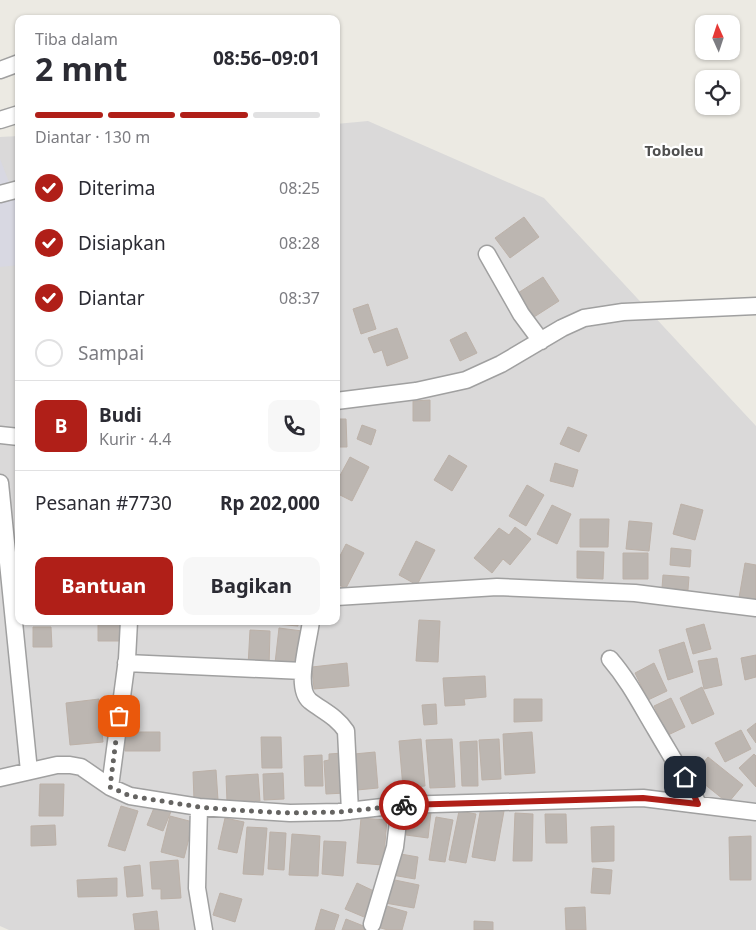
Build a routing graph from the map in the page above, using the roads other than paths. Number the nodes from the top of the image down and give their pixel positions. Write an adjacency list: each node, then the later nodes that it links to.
1 (15, 64): 2 (street)
2 (0, 70)
3 (15, 115): 4 (street)
4 (0, 120)
5 (15, 190): 6 (street)
6 (0, 194)
7 (487, 254): 9 (street)
8 (756, 306): 9 (street)
9 (540, 341): 10 (street)
10 (340, 400)
11 (0, 435): 12 (street)
12 (15, 437)
13 (0, 483): 14 (street)
14 (14, 570): 15 (street)
15 (15, 583)
16 (340, 598): 17 (street)
17 (756, 608)
18 (18, 625): 24 (street)
19 (129, 625): 22 (street)
20 (310, 625): 23 (street)
21 (610, 659): 27 (street)
22 (126, 663): 23 (street); 26 (street)
23 (304, 671): 30 (street)
24 (29, 771): 25 (street); 26 (street)
25 (0, 778)
26 (110, 787): 29 (street)
27 (698, 804): 28 (street); 31 (street)
28 (400, 805): 30 (street); 32 (street)
29 (199, 807): 30 (street); 33 (street)
30 (350, 810)
31 (756, 812)
32 (372, 924)
33 (204, 930)

